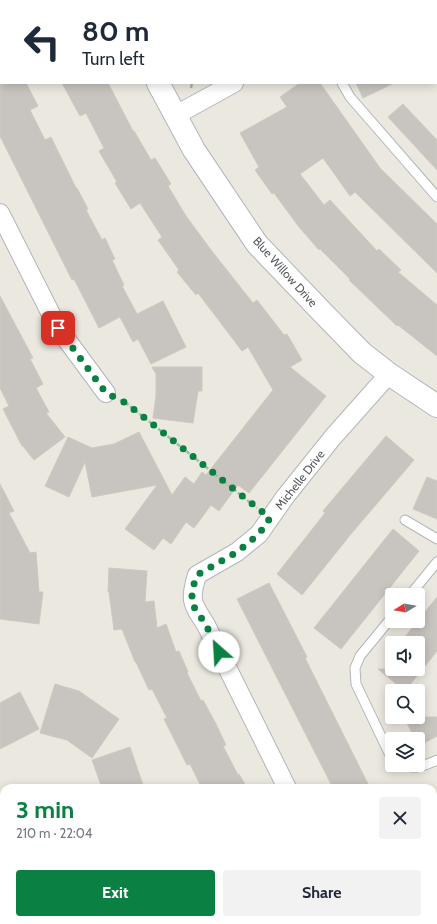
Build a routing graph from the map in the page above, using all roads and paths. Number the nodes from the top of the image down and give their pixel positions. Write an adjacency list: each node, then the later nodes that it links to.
1 (159, 84): 4 (street, Blue Willow Drive)
2 (232, 84): 4 (street)
3 (343, 84): 5 (lane)
4 (176, 115): 7 (street, Blue Willow Drive)
5 (436, 194)
6 (0, 213): 8 (street)
7 (389, 374): 9 (street, Blue Willow Drive); 10 (street, Michelle Drive)
8 (106, 393): 10 (path)
9 (437, 406)
10 (270, 518): 19 (street, Michelle Drive)
11 (406, 520): 12 (lane)
12 (437, 539)
13 (437, 562): 14 (lane)
14 (416, 588)
15 (385, 626): 16 (lane)
16 (385, 745)
17 (437, 760): 18 (lane)
18 (425, 766)
19 (284, 784)

